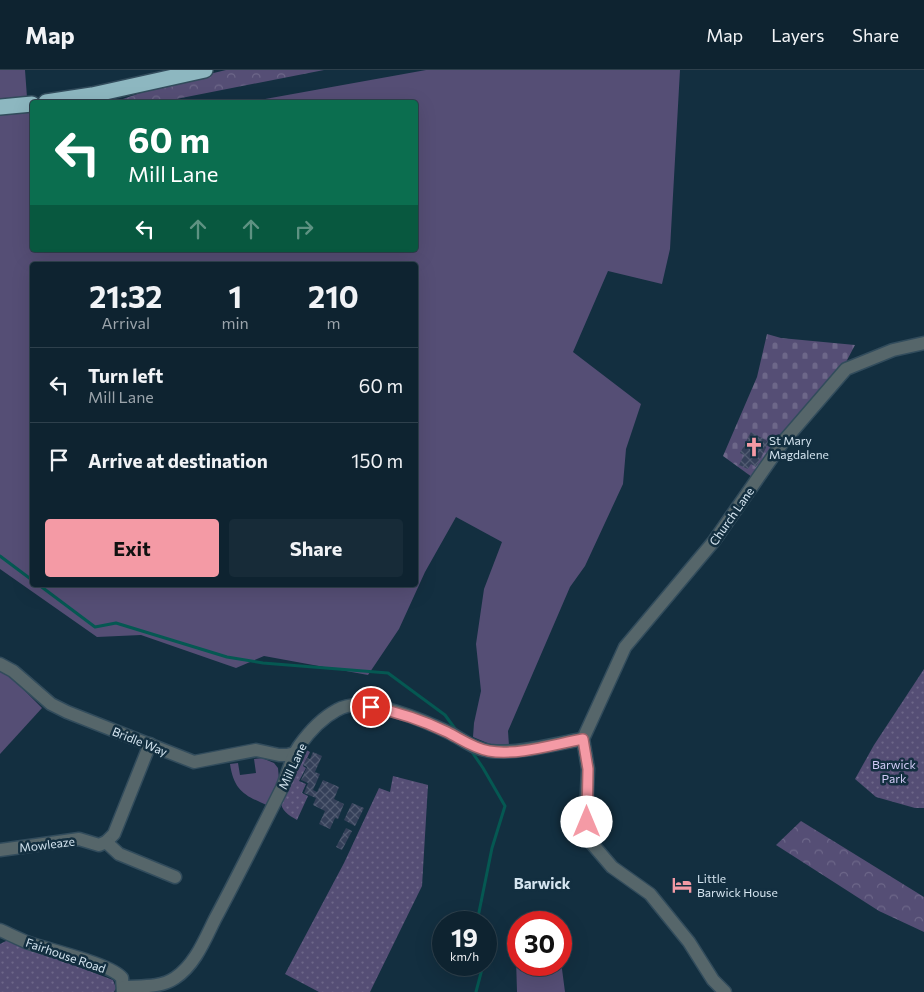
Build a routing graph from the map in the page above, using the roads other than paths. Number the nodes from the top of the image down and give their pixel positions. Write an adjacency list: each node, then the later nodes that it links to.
1 (205, 70): 2 (highway)
2 (61, 100)
3 (30, 104): 4 (highway)
4 (0, 107)
5 (924, 343): 7 (street, Church Lane)
6 (0, 664): 8 (street, Bridle Way)
7 (583, 739): 9 (street, Mill Lane); 15 (street)
8 (150, 744): 9 (street, Bridle Way); 10 (street)
9 (295, 753): 14 (street, Mill Lane)
10 (106, 842): 11 (street, Mowleaze); 12 (street)
11 (0, 850)
12 (175, 877)
13 (0, 930): 14 (street, Fairhouse Road)
14 (124, 989)
15 (725, 992)

